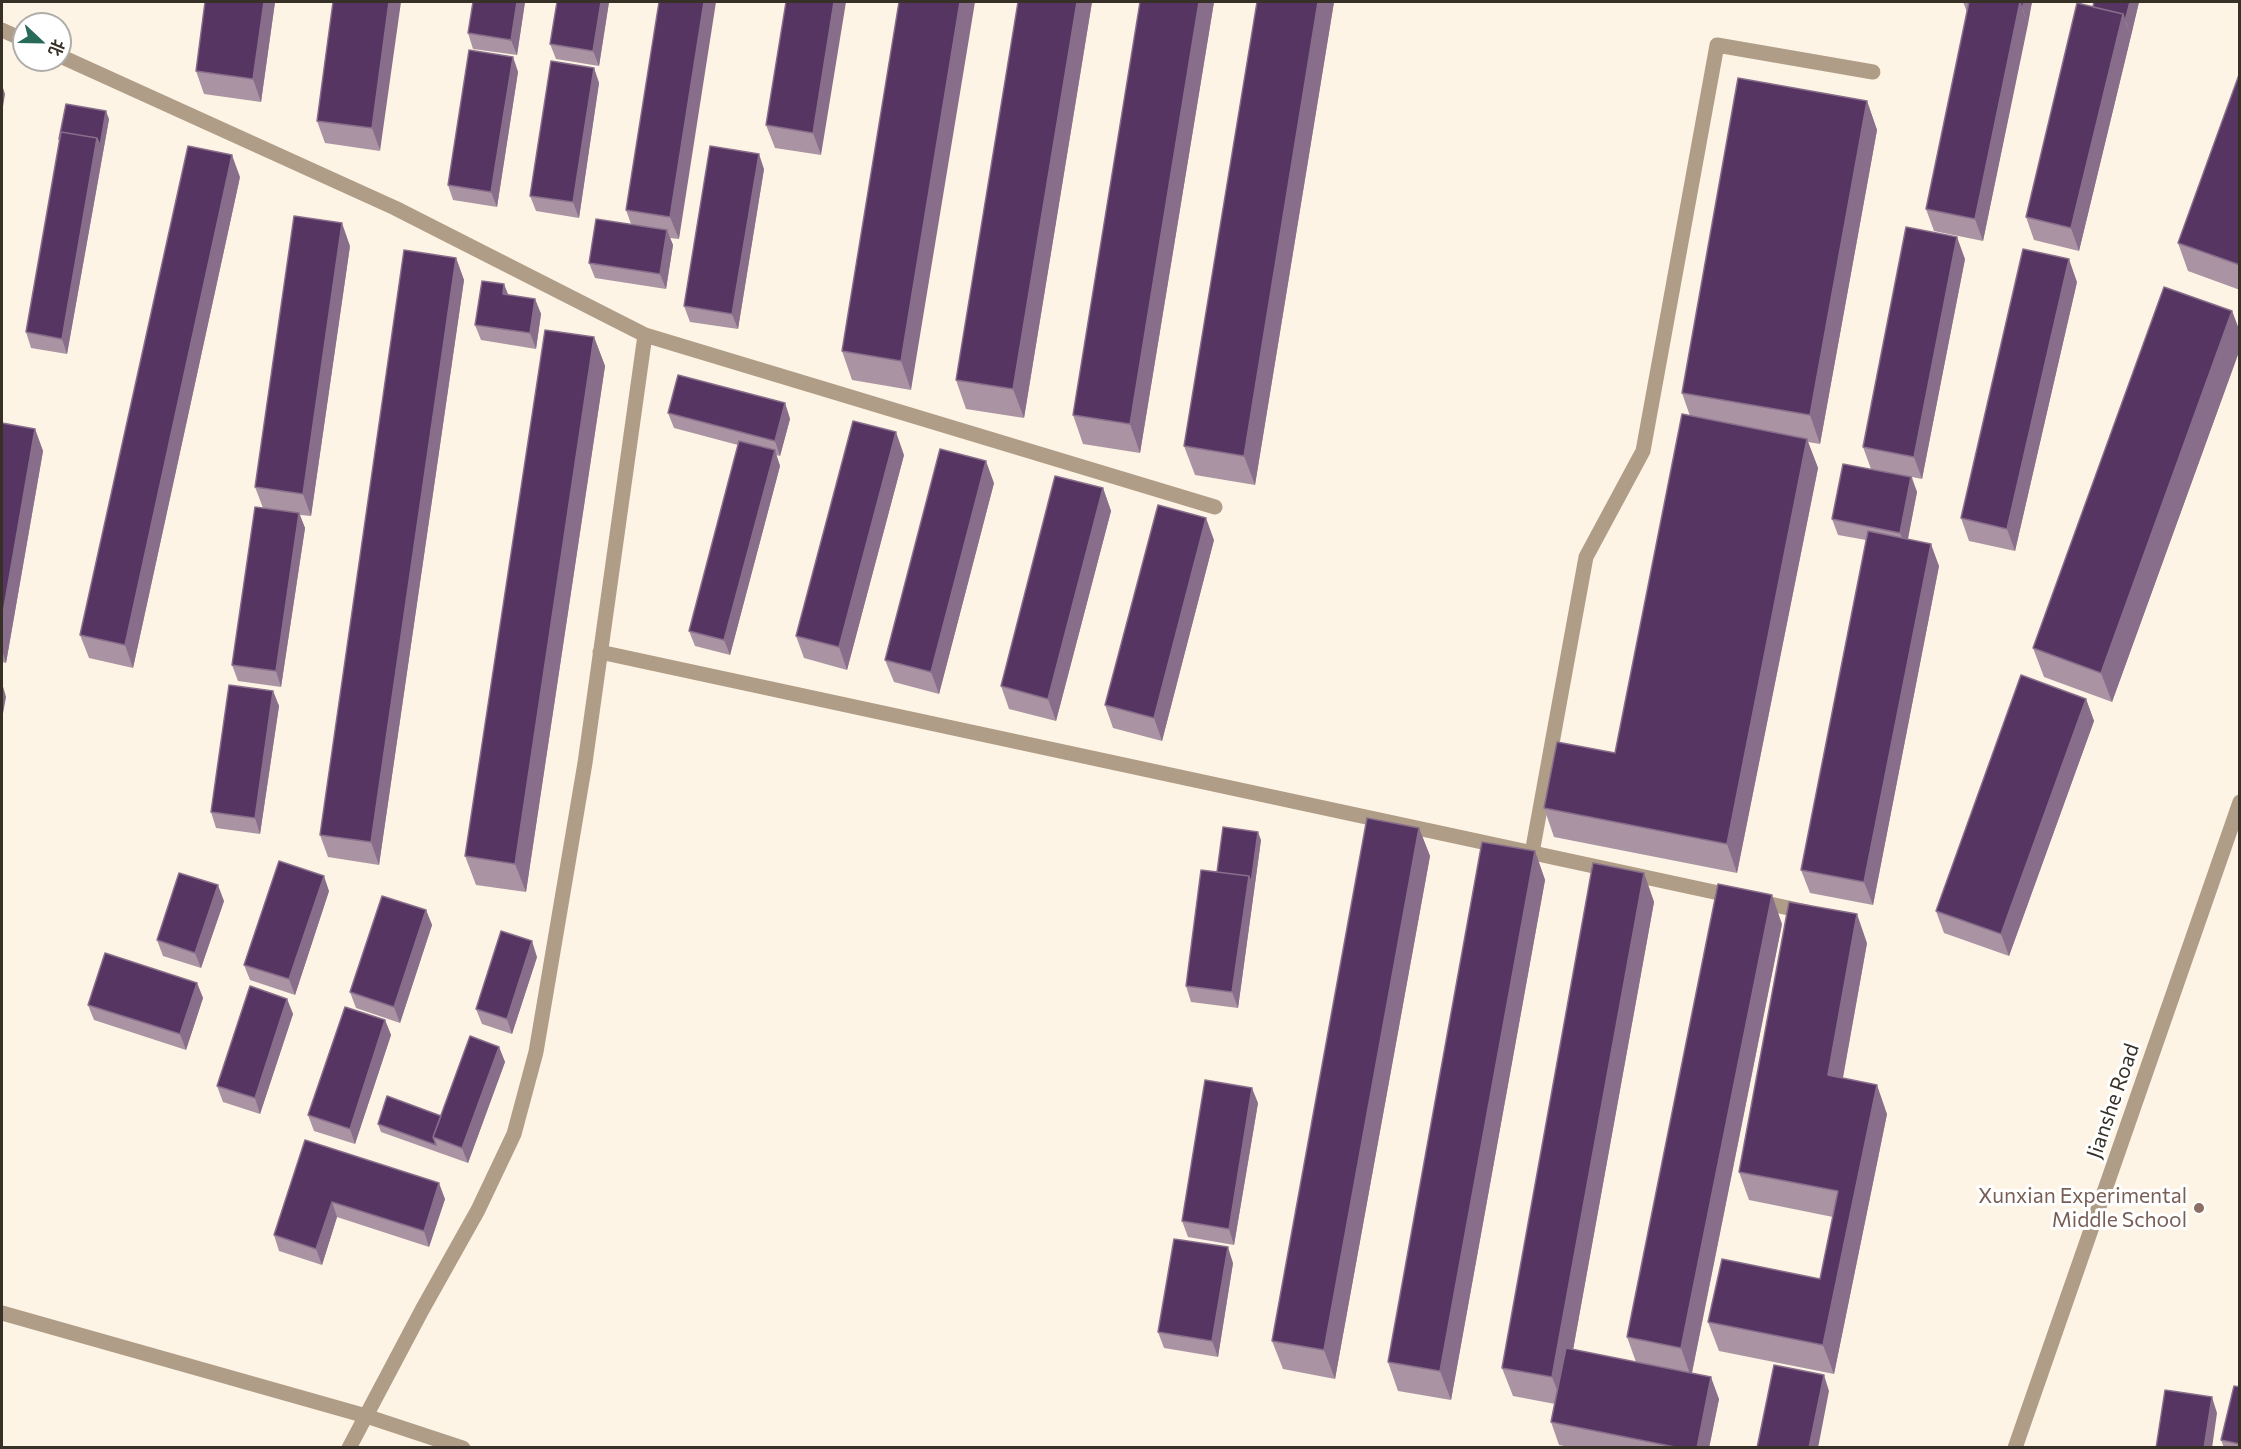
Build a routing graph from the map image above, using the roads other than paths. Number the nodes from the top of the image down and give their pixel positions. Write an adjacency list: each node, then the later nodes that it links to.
1 (72, 61): 3 (street)
2 (1873, 72): 7 (street)
3 (645, 335): 4 (street); 5 (street)
4 (1215, 507)
5 (600, 652): 7 (street); 10 (street)
6 (2240, 802): 13 (street, Jianshe Road)
7 (1532, 853): 8 (street)
8 (1824, 916)
9 (2, 1313): 10 (street)
10 (366, 1416): 11 (street); 12 (street)
11 (349, 1448)
12 (463, 1448)
13 (2015, 1448)

